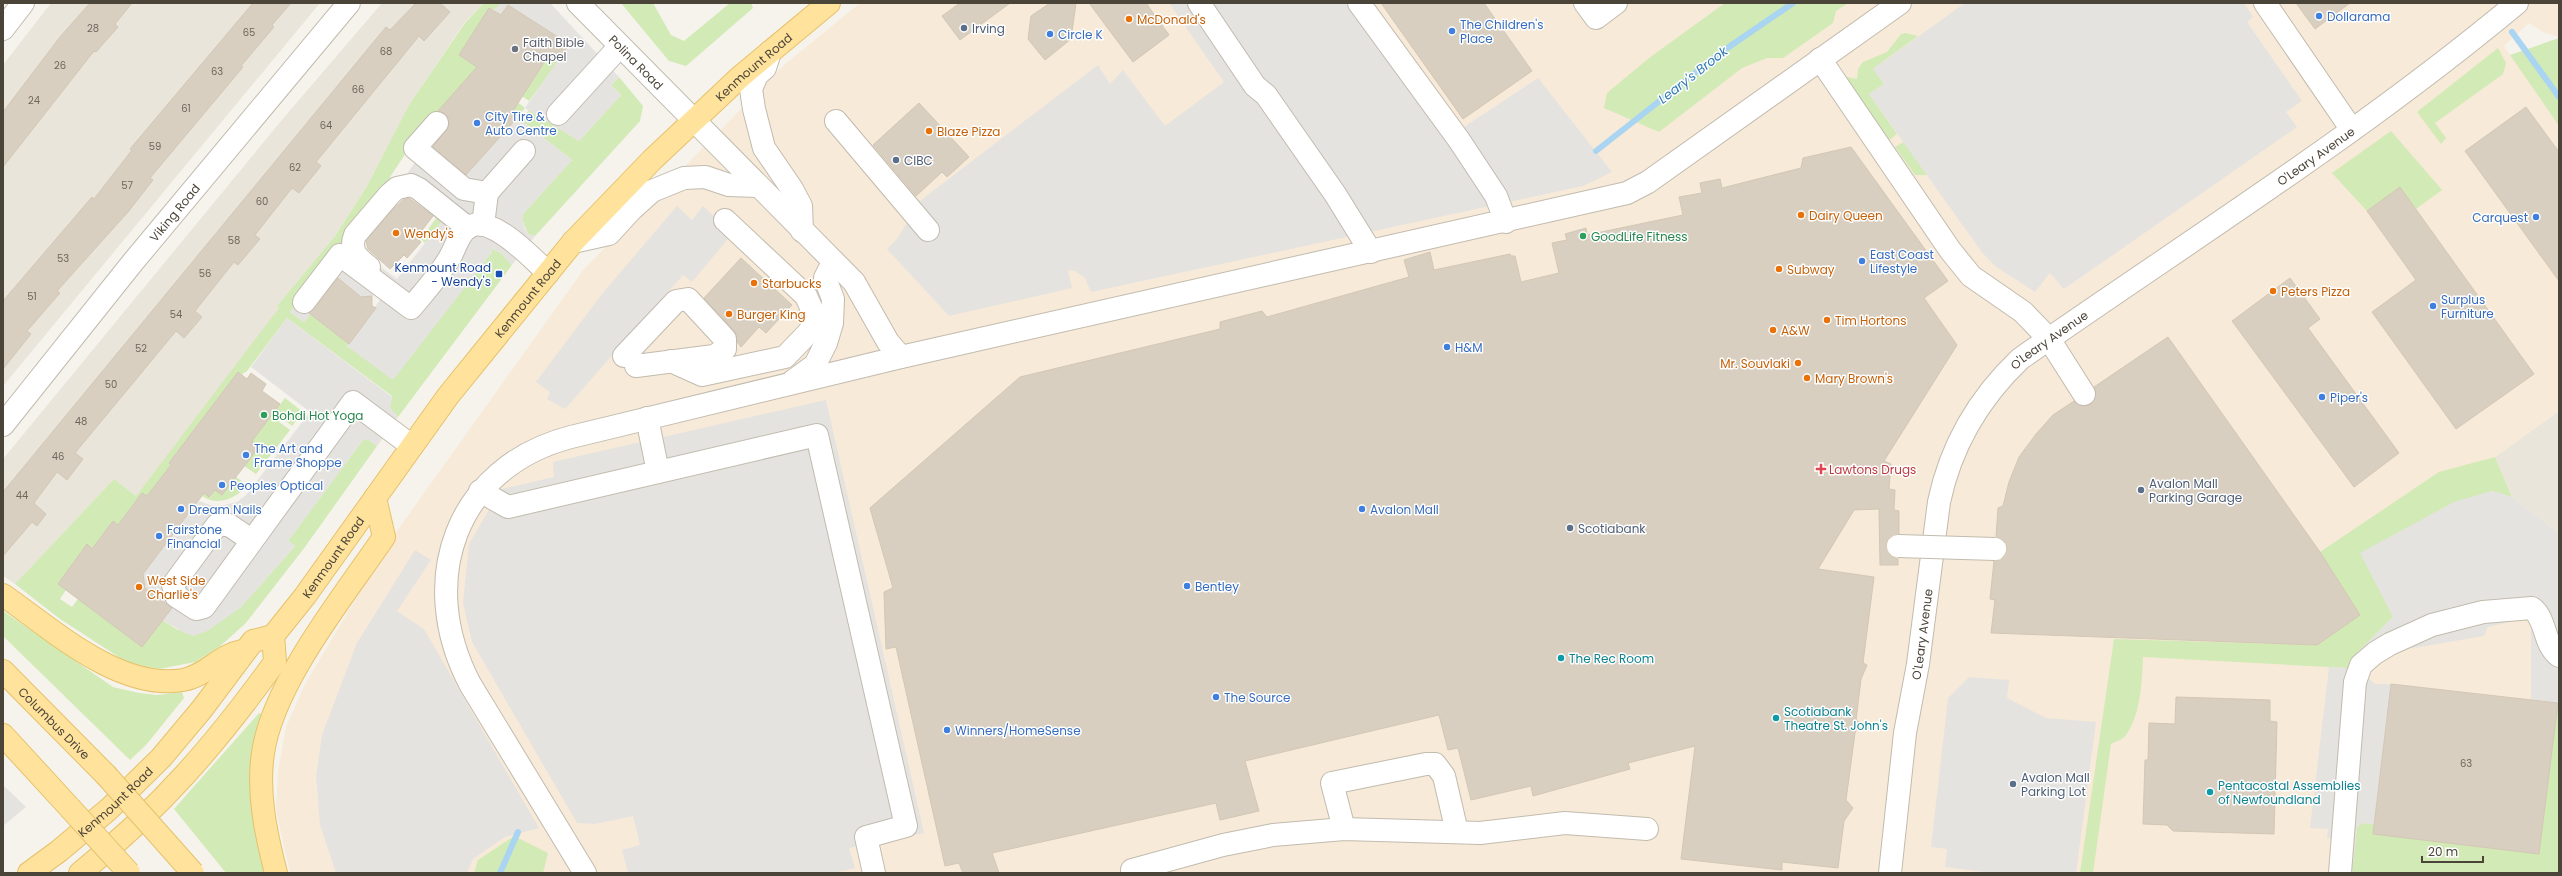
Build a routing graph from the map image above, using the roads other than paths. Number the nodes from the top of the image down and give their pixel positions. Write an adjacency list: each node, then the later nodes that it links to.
1 (23, 3): 12 (street)
2 (349, 3): 41 (street, Viking Road)
3 (578, 3): 13 (street, Polina Road)
4 (829, 3): 14 (main road, Kenmount Road)
5 (1199, 3): 30 (street)
6 (1359, 3): 25 (street)
7 (1585, 3): 8 (street)
8 (1616, 3)
9 (1900, 3): 15 (street)
10 (2265, 3): 20 (street)
11 (2517, 3): 20 (street, O'Leary Avenue)
12 (3, 29)
13 (620, 46): 16 (street); 17 (street, Polina Road)
14 (771, 51): 17 (main road, Kenmount Road); 28 (street)
15 (1820, 60): 25 (street); 35 (street)
16 (558, 114)
17 (693, 121): 22 (street, Polina Road); 29 (main road, Kenmount Road)
18 (836, 121): 27 (street)
19 (437, 124): 23 (street)
20 (2352, 130): 35 (street, O'Leary Avenue)
21 (524, 151): 23 (street)
22 (758, 186): 28 (street, Polina Road); 29 (street)
23 (487, 193): 26 (street)
24 (725, 220): 37 (street)
25 (1506, 222): 30 (street)
26 (475, 226): 32 (street); 33 (street); 33 (street)
27 (928, 230)
28 (802, 231): 31 (street, Polina Road)
29 (573, 242): 32 (main road, Kenmount Road)
30 (1371, 252): 36 (street)
31 (833, 262): 36 (street, Polina Road); 38 (street)
32 (548, 273): 42 (main road, Kenmount Road)
33 (417, 301): 34 (street)
34 (304, 302)
35 (2050, 338): 39 (street); 66 (street, O'Leary Avenue)
36 (901, 357): 38 (street)
37 (671, 361): 37 (street)
38 (789, 384): 40 (street)
39 (2084, 394)
40 (647, 418): 43 (street); 44 (street)
41 (3, 425)
42 (412, 446): 45 (main road, Kenmount Road); 46 (street)
43 (658, 472): 44 (street); 65 (street)
44 (480, 491): 64 (street)
45 (375, 498): 50 (main road, Kenmount Road); 63 (main road)
46 (251, 540)
47 (1898, 546): 48 (street, bridge)
48 (1995, 549)
49 (3, 595): 51 (main road)
50 (273, 636): 51 (main road, Kenmount Road); 60 (main road)
51 (245, 651): 59 (main road, Kenmount Road)
52 (2559, 656): 67 (street)
53 (3, 671): 62 (main road, Columbus Drive, bridge)
54 (3, 735): 61 (main road, bridge)
55 (1344, 829): 57 (street); 57 (street); 58 (street)
56 (1647, 830): 57 (street)
57 (1457, 832)
58 (1129, 872)
59 (29, 873)
60 (80, 873)
61 (129, 873)
62 (193, 873)
63 (276, 873)
64 (586, 873)
65 (874, 873)
66 (1890, 873)
67 (2340, 873)

